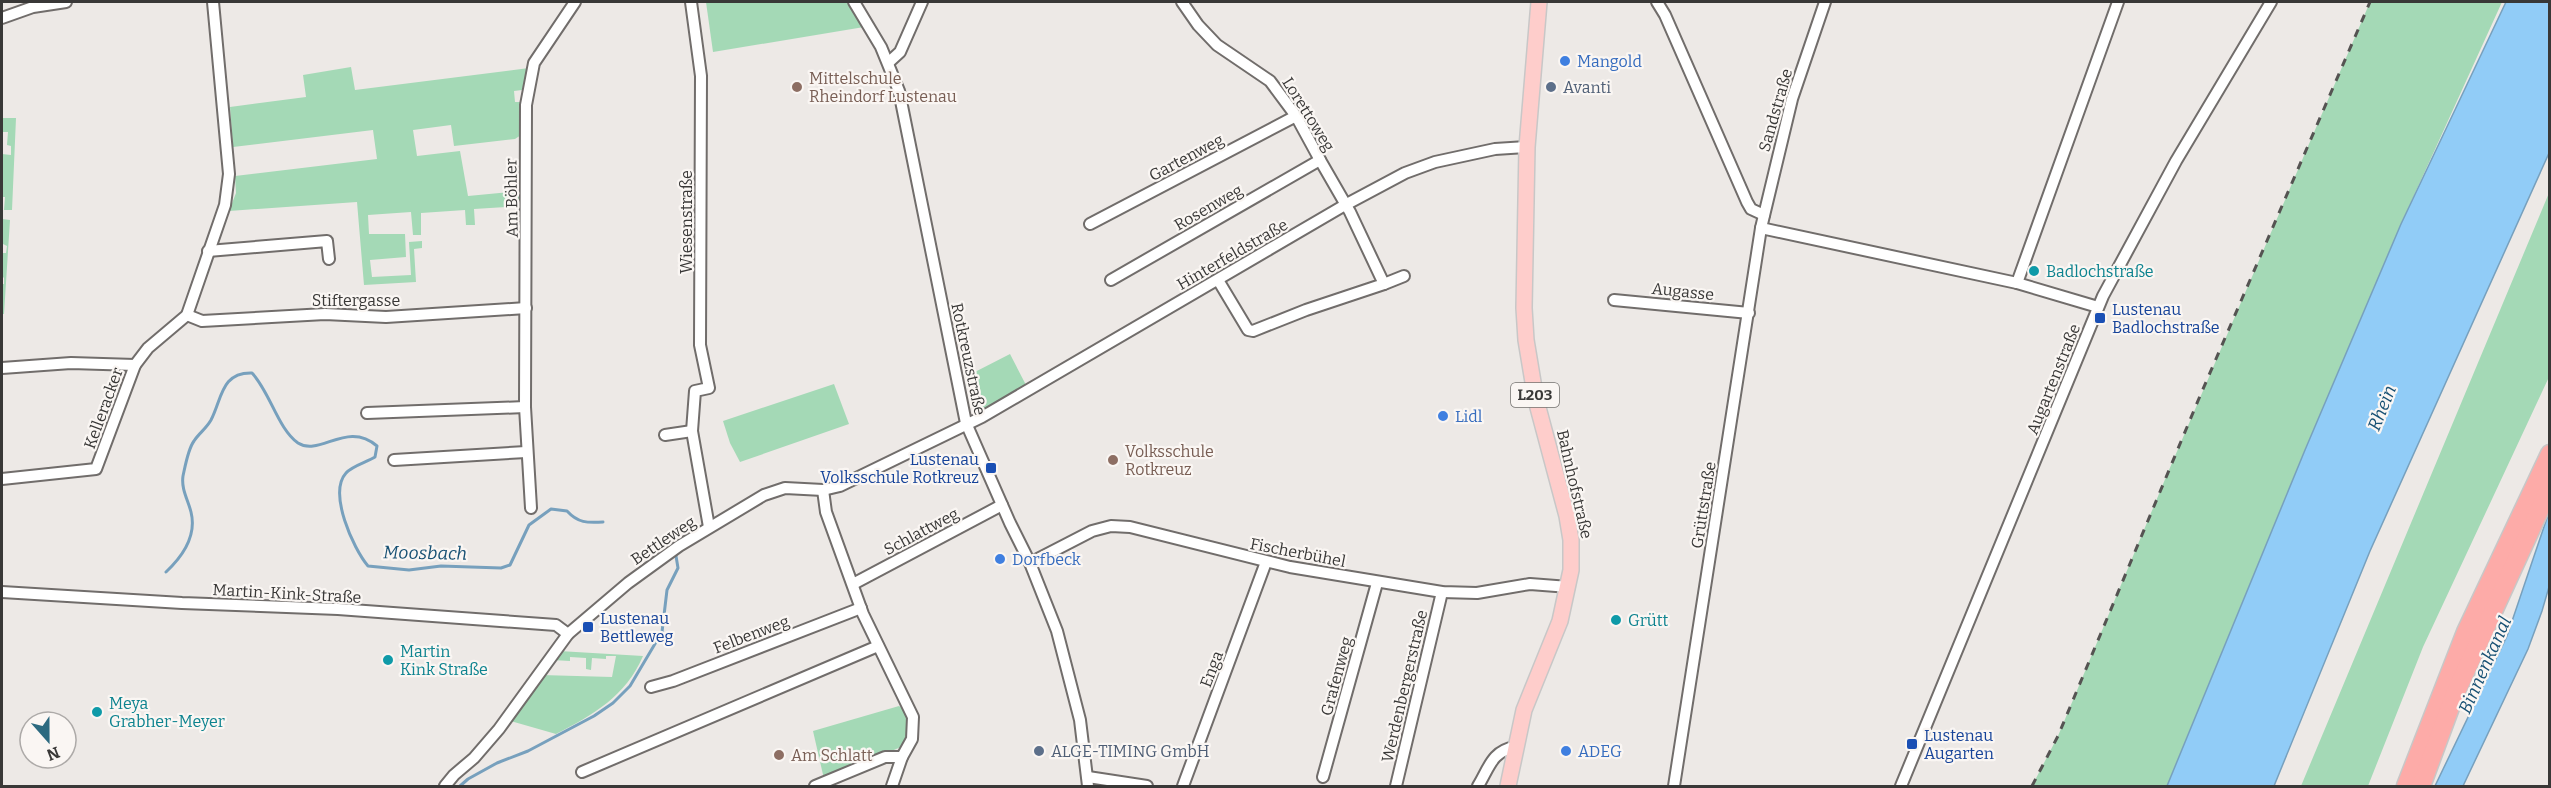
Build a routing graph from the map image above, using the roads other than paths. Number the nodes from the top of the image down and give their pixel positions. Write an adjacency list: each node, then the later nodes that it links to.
1 (66, 2): 13 (street)
2 (213, 2): 22 (street)
3 (575, 2): 30 (street, Am Böhler)
4 (691, 2): 39 (street, Wiesenstraße)
5 (854, 2): 14 (street, Rotkreuzstraße)
6 (922, 2): 14 (street)
7 (1182, 2): 15 (street, Lorettoweg)
8 (1539, 2): 16 (main road, Bahnhofstraße / L203)
9 (1657, 2): 19 (street)
10 (1825, 2): 19 (street, Sandstraße)
11 (2118, 2): 27 (street)
12 (2271, 2): 31 (street, Augartenstraße)
13 (2, 18)
14 (889, 62): 38 (street, Rotkreuzstraße)
15 (1296, 116): 17 (street, Lorettoweg); 20 (street, Gartenweg)
16 (1527, 147): 18 (street, Hinterfeldstraße); 54 (main road, Bahnhofstraße / L203)
17 (1320, 160): 18 (street, Lorettoweg); 25 (street, Rosenweg)
18 (1345, 205): 26 (street, Hinterfeldstraße); 28 (street, Lorettoweg)
19 (1764, 214): 21 (street, Sandstraße)
20 (1090, 224)
21 (1761, 228): 27 (street); 32 (street, Grüttstraße)
22 (208, 251): 23 (street); 33 (street)
23 (329, 259)
24 (1404, 276): 28 (street)
25 (1111, 280)
26 (1218, 280): 28 (street); 38 (street, Hinterfeldstraße)
27 (2017, 283): 31 (street)
28 (1384, 284)
29 (1614, 300): 32 (street, Augasse)
30 (526, 308): 33 (street, Stiftergasse); 36 (street, Am Böhler)
31 (2098, 308): 75 (street, Augartenstraße)
32 (1749, 313): 74 (street, Grüttstraße)
33 (187, 315): 34 (street, Kelleracker)
34 (135, 364): 35 (street); 44 (street, Kelleracker)
35 (2, 368)
36 (525, 407): 37 (street); 41 (street, Am Böhler)
37 (367, 413)
38 (966, 423): 46 (street, Bettleweg); 47 (street, Rotkreuzstraße)
39 (692, 430): 40 (street); 49 (street, Wiesenstraße)
40 (665, 435)
41 (526, 452): 43 (street); 48 (street, Am Böhler)
42 (2550, 454): 76 (highway)
43 (394, 460)
44 (2, 479)
45 (2550, 487): 77 (highway)
46 (823, 490): 49 (street, Bettleweg); 53 (street)
47 (1002, 506): 50 (street, Rotkreuzstraße); 53 (street, Schlattweg)
48 (531, 508)
49 (709, 527): 58 (street, Bettleweg)
50 (1030, 562): 51 (street, Fischerbühel); 65 (street, Rotkreuzstraße)
51 (1266, 562): 52 (street, Fischerbühel); 70 (street, Enga)
52 (1377, 583): 56 (street, Fischerbühel); 64 (street, Grafenweg)
53 (853, 584): 57 (street)
54 (1569, 587): 56 (street, Fischerbühel); 61 (main road, Bahnhofstraße / L203)
55 (2, 592): 58 (street, Martin-Kink-Straße)
56 (1442, 592): 71 (street, Werdenbergerstraße)
57 (861, 608): 59 (street); 60 (street, Felbenweg)
58 (568, 634): 66 (street, Bettleweg)
59 (878, 646): 62 (street); 63 (street)
60 (651, 687)
61 (1515, 747): 72 (street); 73 (main road, Bahnhofstraße / L203)
62 (902, 757): 67 (street); 68 (street)
63 (582, 772)
64 (1323, 777)
65 (1088, 782): 69 (street)
66 (445, 786)
67 (815, 786)
68 (892, 786)
69 (1147, 786)
70 (1183, 786)
71 (1396, 786)
72 (1478, 786)
73 (1508, 786)
74 (1674, 786)
75 (1901, 786)
76 (2406, 786)
77 (2421, 786)

